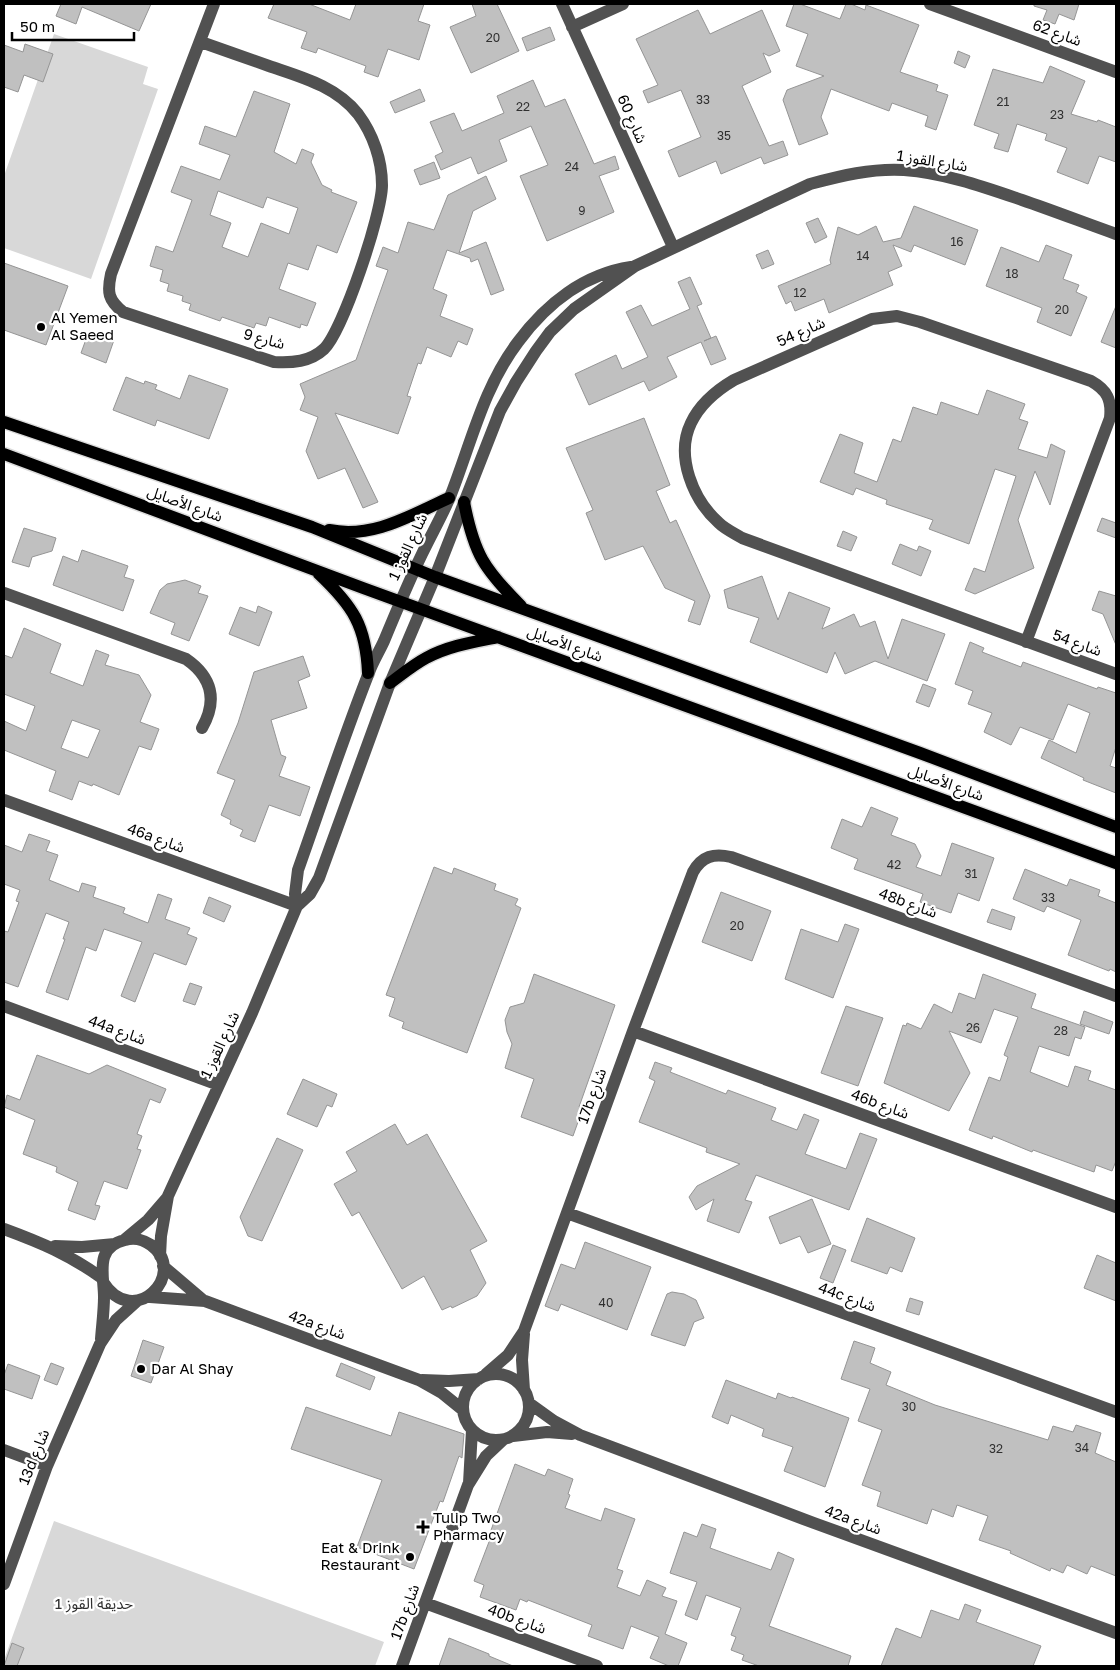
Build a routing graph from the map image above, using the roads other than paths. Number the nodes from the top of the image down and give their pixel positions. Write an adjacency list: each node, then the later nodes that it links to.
1 (214, 4): 6 (street, شارع 9)
2 (562, 4): 5 (street, شارع 60)
3 (623, 4): 5 (street)
4 (930, 4): 7 (street, شارع 62)
5 (572, 27): 9 (street, شارع 60)
6 (201, 42): 6 (street, شارع 9)
7 (1116, 72)
8 (1116, 234): 9 (street, شارع القوز 1)
9 (673, 247): 10 (street, شارع القوز 1)
10 (635, 266): 13 (street, شارع القوز 1); 14 (street, شارع القوز 1)
11 (4, 422): 15 (main road, شارع الأصايل)
12 (4, 454): 17 (main road, شارع الأصايل)
13 (450, 498): 15 (main road); 16 (street, شارع القوز 1)
14 (464, 502): 18 (street, شارع القوز 1); 22 (main road)
15 (312, 527): 16 (main road, شارع الأصايل)
16 (415, 568): 18 (main road, شارع الأصايل); 20 (street, شارع القوز 1)
17 (314, 569): 20 (main road, شارع الأصايل); 25 (main road)
18 (435, 577): 21 (street, شارع القوز 1); 22 (main road, شارع الأصايل)
19 (4, 593): 28 (street)
20 (400, 602): 21 (main road, شارع الأصايل); 25 (street, شارع القوز 1)
21 (422, 609): 23 (main road, شارع الأصايل); 27 (street, شارع القوز 1)
22 (524, 610): 30 (main road, شارع الأصايل)
23 (498, 637): 27 (main road); 31 (main road, شارع الأصايل)
24 (1026, 642): 24 (street, شارع 54); 26 (street, شارع 54)
25 (368, 674): 33 (street, شارع القوز 1)
26 (1116, 674)
27 (390, 683): 33 (street, شارع القوز 1)
28 (202, 728)
29 (4, 800): 33 (street, 46a شارع)
30 (1116, 827)
31 (1116, 862)
32 (693, 872): 34 (street, 48b شارع); 36 (street, 17b شارع)
33 (297, 906): 37 (street, شارع القوز 1)
34 (1116, 996)
35 (4, 1006): 37 (street, 44a شارع)
36 (633, 1031): 39 (street, 46b شارع); 40 (street, 17b شارع)
37 (219, 1085): 38 (street, شارع القوز 1)
38 (168, 1196): 42 (street, شارع القوز 1); 44 (street, شارع القوز 1)
39 (1116, 1207)
40 (568, 1213): 49 (street, 17b شارع); 56 (street, 44c شارع)
41 (4, 1229): 43 (street)
42 (119, 1242): 43 (street); 44 (street); 45 (street)
43 (50, 1246): 45 (street)
44 (162, 1261): 46 (street); 48 (street, 42a شارع)
45 (103, 1280): 47 (street); 50 (street, 13d شارع)
46 (150, 1297): 47 (street); 48 (street, 42a شارع)
47 (137, 1301): 50 (street, 13d شارع)
48 (205, 1301): 52 (street, 42a شارع)
49 (524, 1331): 51 (street, 17b شارع); 53 (street, 17b شارع)
50 (100, 1344): 61 (street, 13d شارع)
51 (482, 1377): 52 (street, 42a شارع); 53 (street); 55 (street)
52 (419, 1380): 55 (street, 42a شارع)
53 (524, 1390): 54 (street)
54 (529, 1403): 58 (street, 42a شارع); 59 (street)
55 (463, 1410): 57 (street)
56 (1116, 1412)
57 (472, 1430): 59 (street); 62 (street, 17b شارع)
58 (580, 1435): 59 (street, 42a شارع); 65 (street, 42a شارع)
59 (508, 1438): 62 (street, 17b شارع)
60 (4, 1450): 61 (street)
61 (48, 1466): 63 (street, 13d شارع)
62 (468, 1485): 64 (street, 17b شارع)
63 (4, 1584)
64 (425, 1603): 66 (street, 17b شارع); 67 (street, 40b شارع)
65 (1116, 1633)
66 (402, 1666)
67 (597, 1666)

